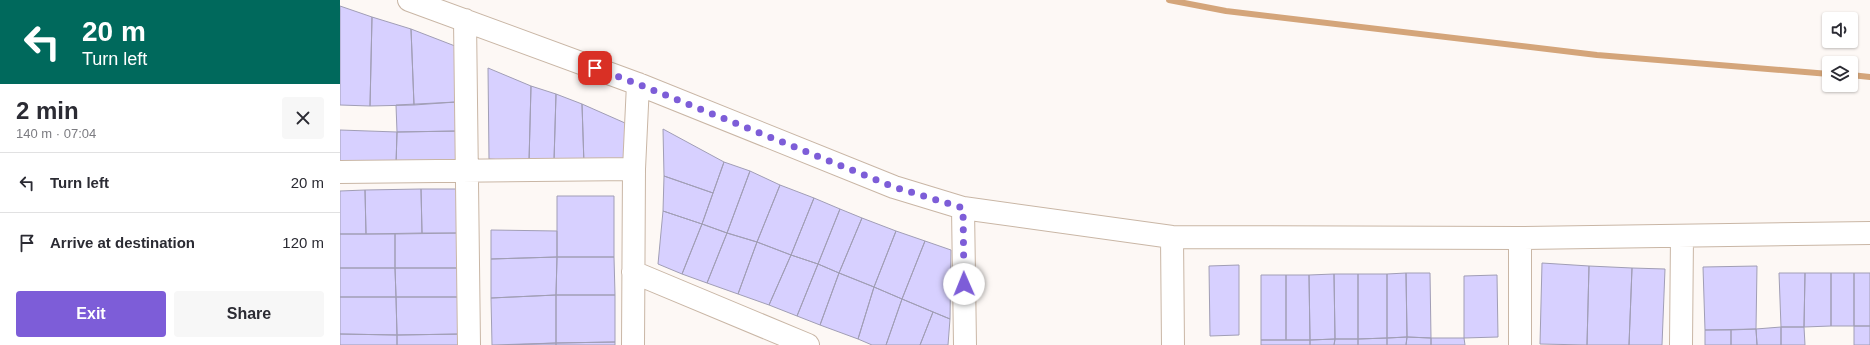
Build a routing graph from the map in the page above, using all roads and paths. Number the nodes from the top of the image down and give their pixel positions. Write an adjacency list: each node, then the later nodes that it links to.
1 (410, 0): 2 (street)
2 (465, 20): 3 (street); 5 (street)
3 (638, 84): 4 (street); 7 (street)
4 (634, 169): 5 (street); 12 (street)
5 (467, 171): 6 (street); 14 (street)
6 (340, 172)
7 (963, 208): 10 (street); 17 (street)
8 (1870, 233): 9 (street)
9 (1682, 236): 11 (street); 20 (street)
10 (1172, 237): 11 (street); 18 (street)
11 (1520, 238): 19 (street)
12 (633, 272): 13 (street); 15 (street)
13 (786, 341): 16 (street)
14 (469, 345)
15 (633, 345)
16 (808, 345)
17 (965, 345)
18 (1172, 345)
19 (1520, 345)
20 (1681, 345)

